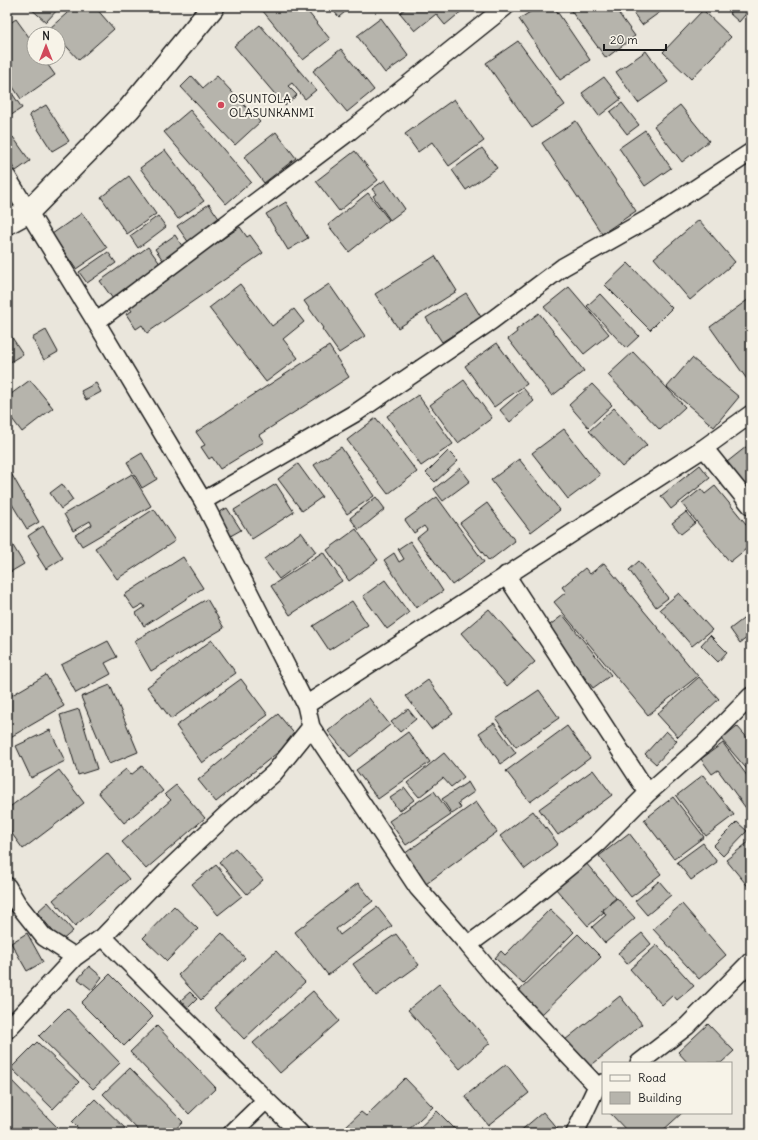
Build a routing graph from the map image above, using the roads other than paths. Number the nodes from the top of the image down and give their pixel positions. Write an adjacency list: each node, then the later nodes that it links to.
1 (213, 7): 5 (main road)
2 (505, 7): 7 (street)
3 (751, 152): 10 (street)
4 (7, 177): 5 (street)
5 (28, 211): 6 (main road); 7 (street)
6 (7, 222)
7 (96, 322): 10 (street)
8 (751, 414): 9 (street)
9 (704, 448): 11 (street); 12 (street)
10 (203, 501): 14 (street)
11 (751, 506)
12 (506, 575): 14 (street); 16 (street)
13 (751, 696): 16 (street)
14 (306, 705): 15 (street)
15 (311, 727): 18 (street); 19 (street)
16 (648, 793): 19 (street)
17 (7, 886): 20 (street)
18 (103, 936): 20 (street); 25 (street)
19 (468, 945): 24 (street)
20 (75, 957): 22 (street)
21 (750, 961): 23 (street)
22 (7, 1030)
23 (640, 1062)
24 (600, 1084): 28 (street)
25 (266, 1100): 26 (street); 27 (street)
26 (232, 1133)
27 (300, 1133)
28 (575, 1133)

